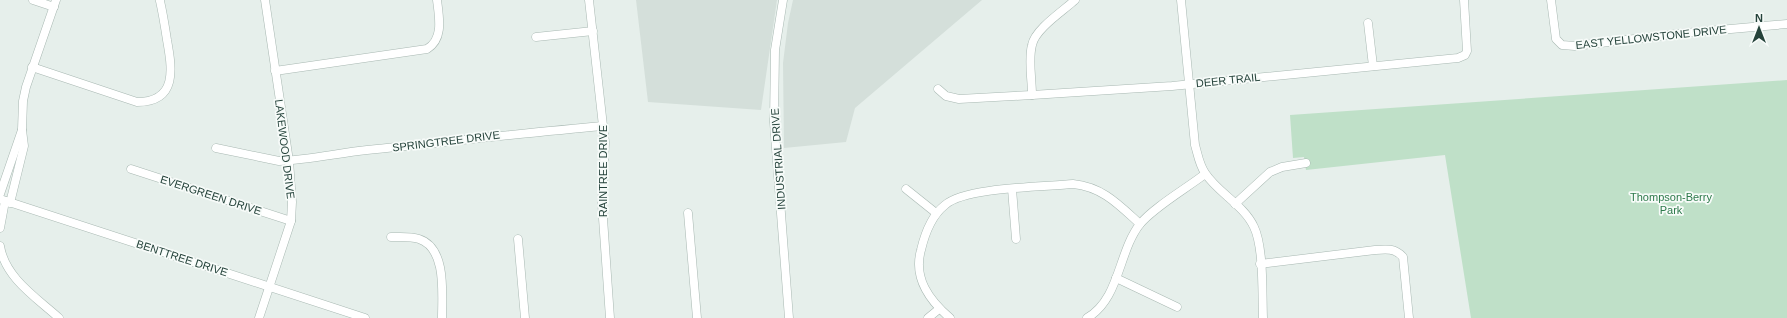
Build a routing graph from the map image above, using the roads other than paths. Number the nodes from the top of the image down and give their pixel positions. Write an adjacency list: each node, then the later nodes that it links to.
1 (33, 0): 11 (street)
2 (265, 0): 18 (street, LAKEWOOD DRIVE)
3 (437, 0): 18 (street)
4 (589, 0): 14 (street, RAINTREE DRIVE)
5 (783, 0): 54 (street, INDUSTRIAL DRIVE)
6 (1075, 0): 21 (street)
7 (1181, 0): 19 (street)
8 (1464, 0): 16 (street, DEER TRAIL)
9 (1551, 0): 13 (street, EAST YELLOWSTONE DRIVE)
10 (160, 1): 17 (street)
11 (55, 3): 17 (street)
12 (1368, 23): 16 (street)
13 (1787, 24)
14 (592, 31): 15 (street); 22 (street, RAINTREE DRIVE)
15 (536, 37)
16 (1373, 66): 19 (street, DEER TRAIL)
17 (32, 67): 23 (street)
18 (275, 71): 25 (street, LAKEWOOD DRIVE)
19 (1190, 84): 21 (street, DEER TRAIL); 28 (street)
20 (938, 89): 21 (street, DEER TRAIL)
21 (1032, 95)
22 (604, 126): 25 (street, SPRINGTREE DRIVE); 52 (street, RAINTREE DRIVE)
23 (22, 130): 31 (street); 31 (street)
24 (216, 148): 25 (street, SPRINGTREE DRIVE)
25 (289, 161): 35 (street, LAKEWOOD DRIVE)
26 (1306, 163): 32 (street)
27 (130, 169): 35 (street, EVERGREEN DRIVE)
28 (1205, 174): 32 (street); 36 (street)
29 (906, 189): 33 (street)
30 (1012, 189): 33 (street); 36 (street); 40 (street)
31 (4, 199): 37 (street); 44 (street, BENTTREE DRIVE)
32 (1235, 204): 42 (street)
33 (936, 213): 46 (street)
34 (688, 214): 53 (street)
35 (291, 221): 44 (street, LAKEWOOD DRIVE)
36 (1140, 224): 43 (street)
37 (0, 228)
38 (391, 237): 50 (street)
39 (518, 239): 51 (street)
40 (1016, 239)
41 (0, 246): 47 (street)
42 (1260, 264): 58 (street); 59 (street)
43 (1116, 278): 45 (street); 57 (street)
44 (269, 286): 48 (street, LAKEWOOD DRIVE); 49 (street, BENTTREE DRIVE)
45 (1177, 307)
46 (939, 309): 55 (street); 56 (street)
47 (59, 318)
48 (259, 318)
49 (365, 318)
50 (442, 318)
51 (525, 318)
52 (610, 318)
53 (697, 318)
54 (789, 318)
55 (928, 318)
56 (950, 318)
57 (1087, 318)
58 (1263, 318)
59 (1409, 318)

